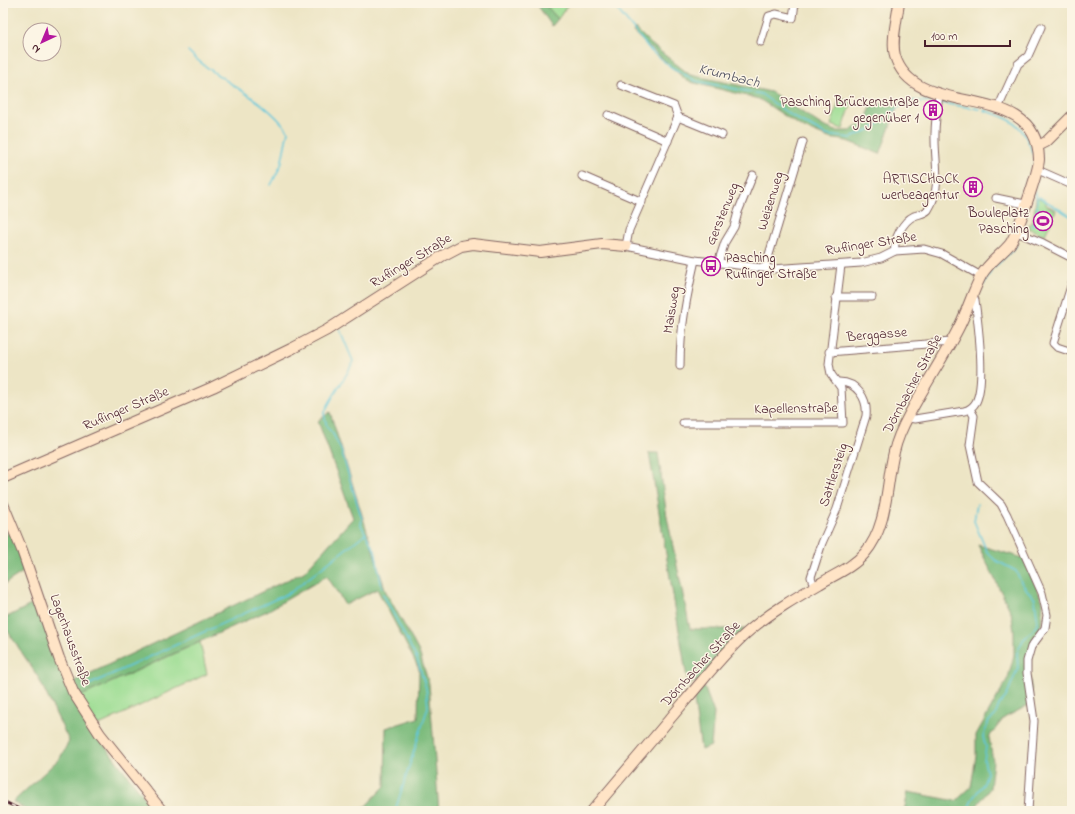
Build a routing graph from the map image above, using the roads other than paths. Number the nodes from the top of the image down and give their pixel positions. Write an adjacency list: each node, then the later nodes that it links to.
1 (795, 3): 4 (street)
2 (899, 3): 6 (street, Dörnbacher Straße)
3 (1040, 27): 7 (street)
4 (761, 42)
5 (621, 85): 10 (street)
6 (939, 100): 7 (street, Dörnbacher Straße); 24 (street)
7 (998, 108): 14 (street, Dörnbacher Straße)
8 (608, 115): 12 (street)
9 (1072, 116): 14 (street)
10 (678, 117): 11 (street); 12 (street)
11 (722, 135)
12 (668, 140): 20 (street)
13 (803, 142): 29 (street, Weizenweg)
14 (1038, 146): 15 (street, Dörnbacher Straße)
15 (1038, 170): 18 (street); 21 (street, Dörnbacher Straße)
16 (753, 175): 27 (street, Gerstenweg)
17 (582, 176): 20 (street)
18 (1072, 185)
19 (996, 198): 21 (street)
20 (642, 202): 23 (street)
21 (1025, 204): 22 (street, Dörnbacher Straße)
22 (1017, 232): 25 (street); 30 (street, Dörnbacher Straße)
23 (626, 246): 26 (street, Ruflinger Straße); 43 (street, Ruflinger Straße)
24 (895, 251): 28 (street, Ruflinger Straße); 30 (street, Ruflinger Straße)
25 (1072, 258)
26 (695, 260): 27 (street, Ruflinger Straße); 38 (street, Maisweg)
27 (718, 263): 29 (street, Ruflinger Straße)
28 (841, 265): 29 (street, Ruflinger Straße); 33 (street, Kapellenstraße)
29 (765, 268)
30 (981, 276): 32 (street, Dörnbacher Straße)
31 (1072, 283): 37 (street)
32 (973, 296): 35 (street, Dörnbacher Straße); 40 (street)
33 (836, 297): 34 (street); 36 (street, Kapellenstraße)
34 (872, 297)
35 (951, 342): 36 (street, Berggasse); 41 (street, Dörnbacher Straße)
36 (829, 352): 39 (street, Kapellenstraße)
37 (1072, 352)
38 (680, 366)
39 (839, 382): 42 (street, Kapellenstraße); 45 (street, Sattlersteig)
40 (970, 409): 41 (street); 48 (street)
41 (908, 418): 45 (street, Dörnbacher Straße)
42 (683, 423)
43 (3, 478)
44 (3, 504): 47 (street, Lagerhausstraße)
45 (814, 587): 46 (street, Dörnbacher Straße)
46 (595, 810)
47 (162, 811)
48 (1028, 811)

